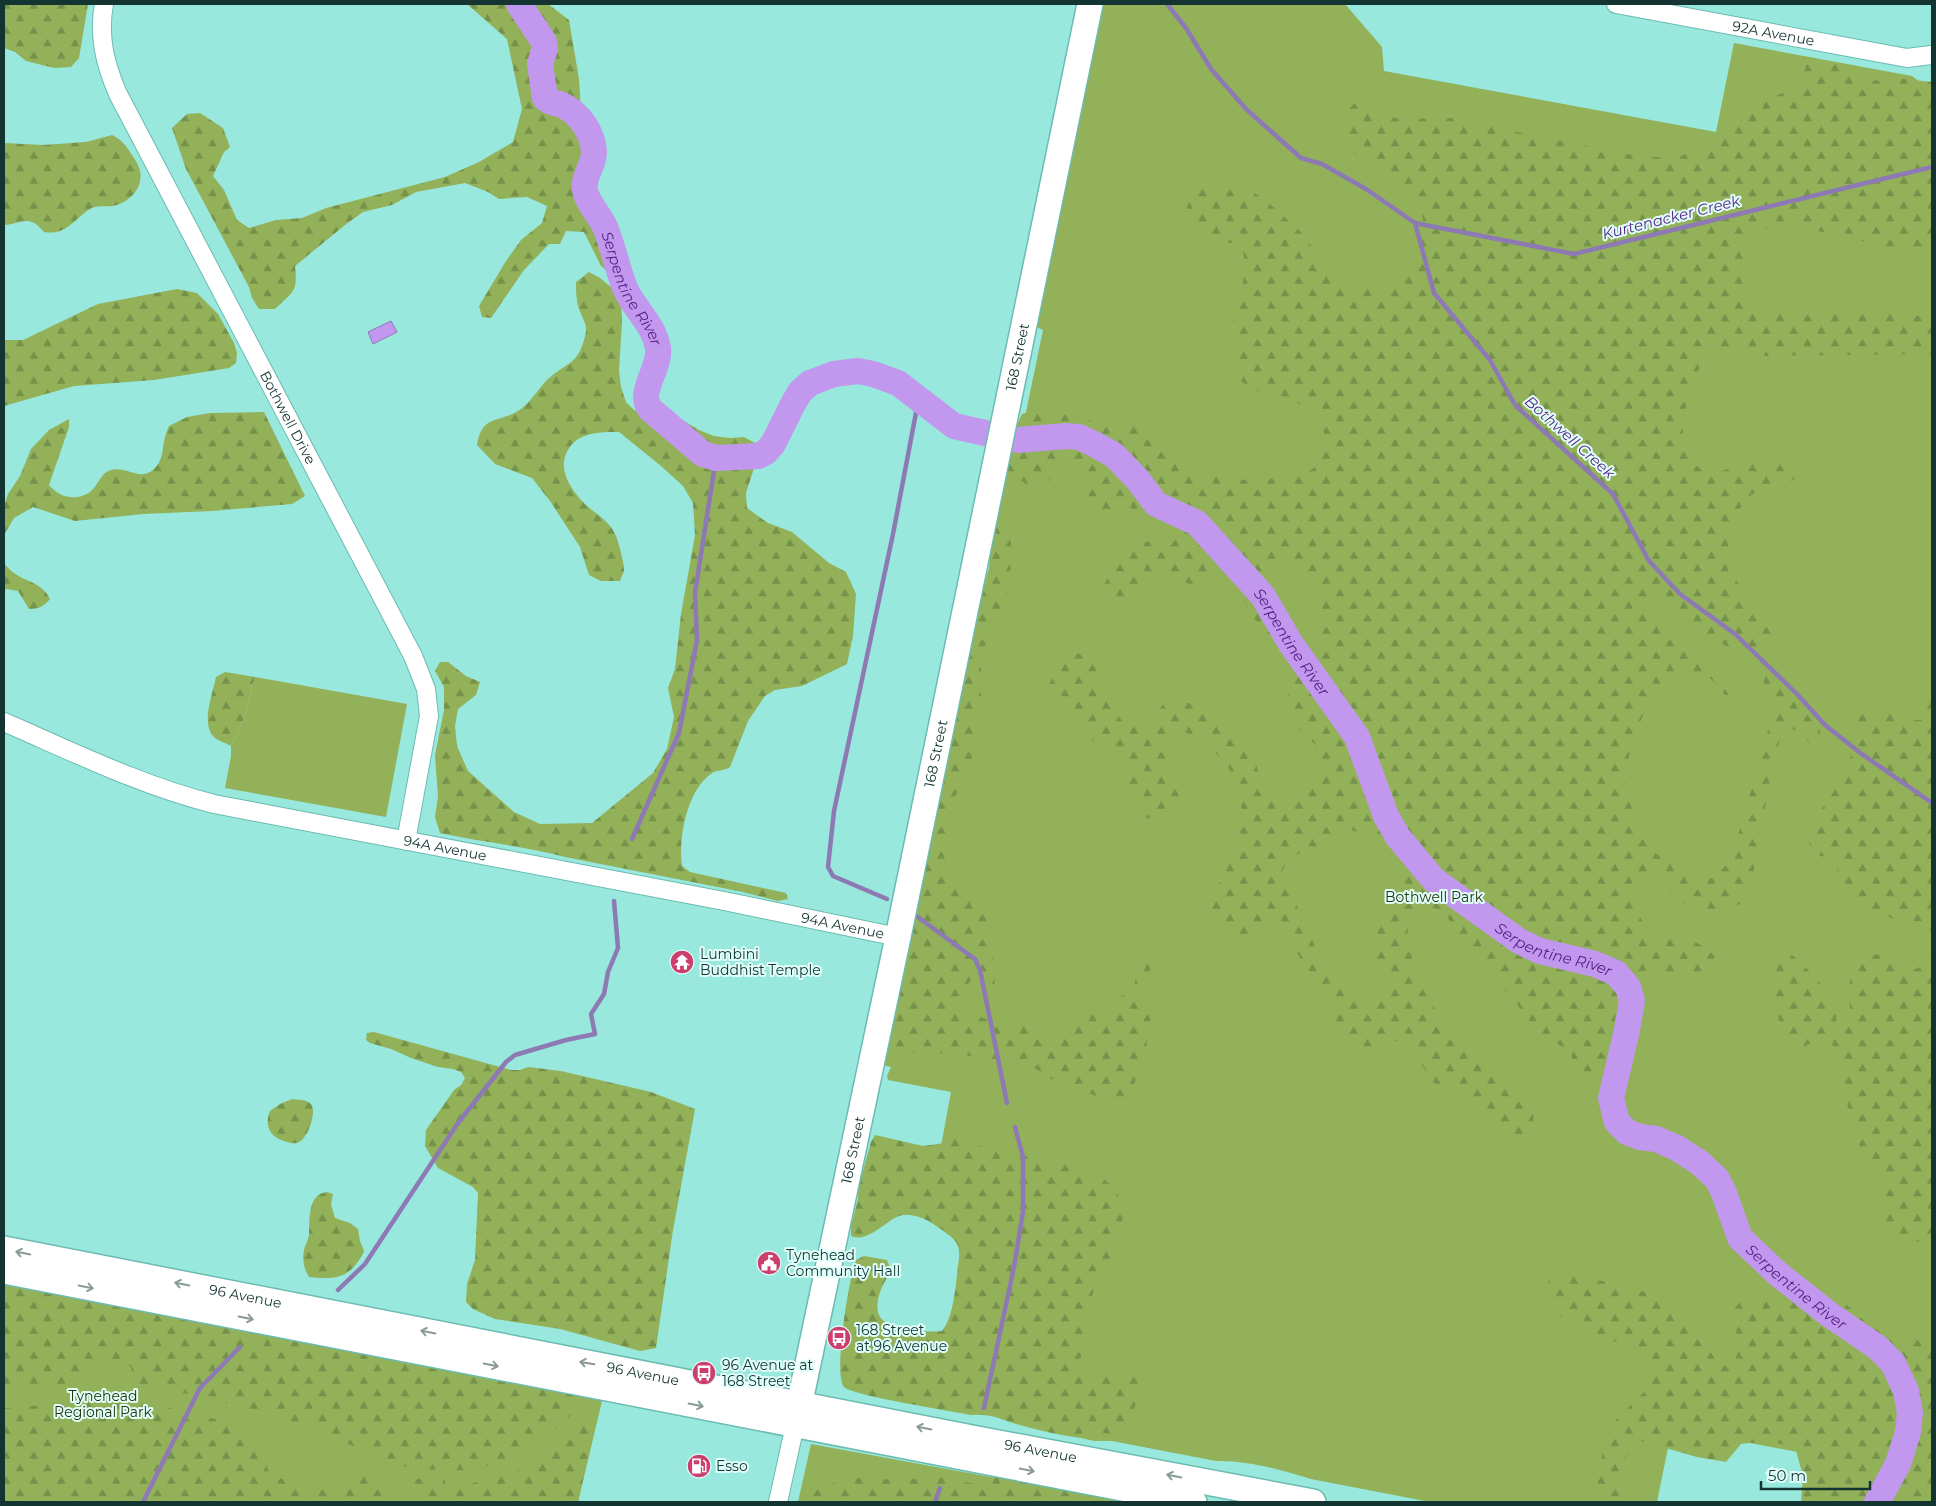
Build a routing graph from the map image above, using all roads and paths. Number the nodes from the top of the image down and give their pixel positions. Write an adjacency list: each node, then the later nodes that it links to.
1 (104, 4): 6 (street, Bothwell Drive)
2 (1090, 4): 7 (main road, 168 Street)
3 (1616, 4): 4 (street, 92A Avenue)
4 (1931, 55)
5 (4, 722): 6 (street, 94A Avenue)
6 (406, 841): 7 (street, 94A Avenue)
7 (898, 937): 10 (main road, 168 Street)
8 (4, 1249): 10 (main road, 96 Avenue, one-way to 8)
9 (4, 1271): 10 (main road, 96 Avenue, one-way to 10)
10 (797, 1414): 11 (street, 168 Street); 12 (main road, 96 Avenue, one-way to 12); 13 (main road, 96 Avenue, one-way to 10)
11 (778, 1502)
12 (1194, 1502)
13 (1313, 1502)

